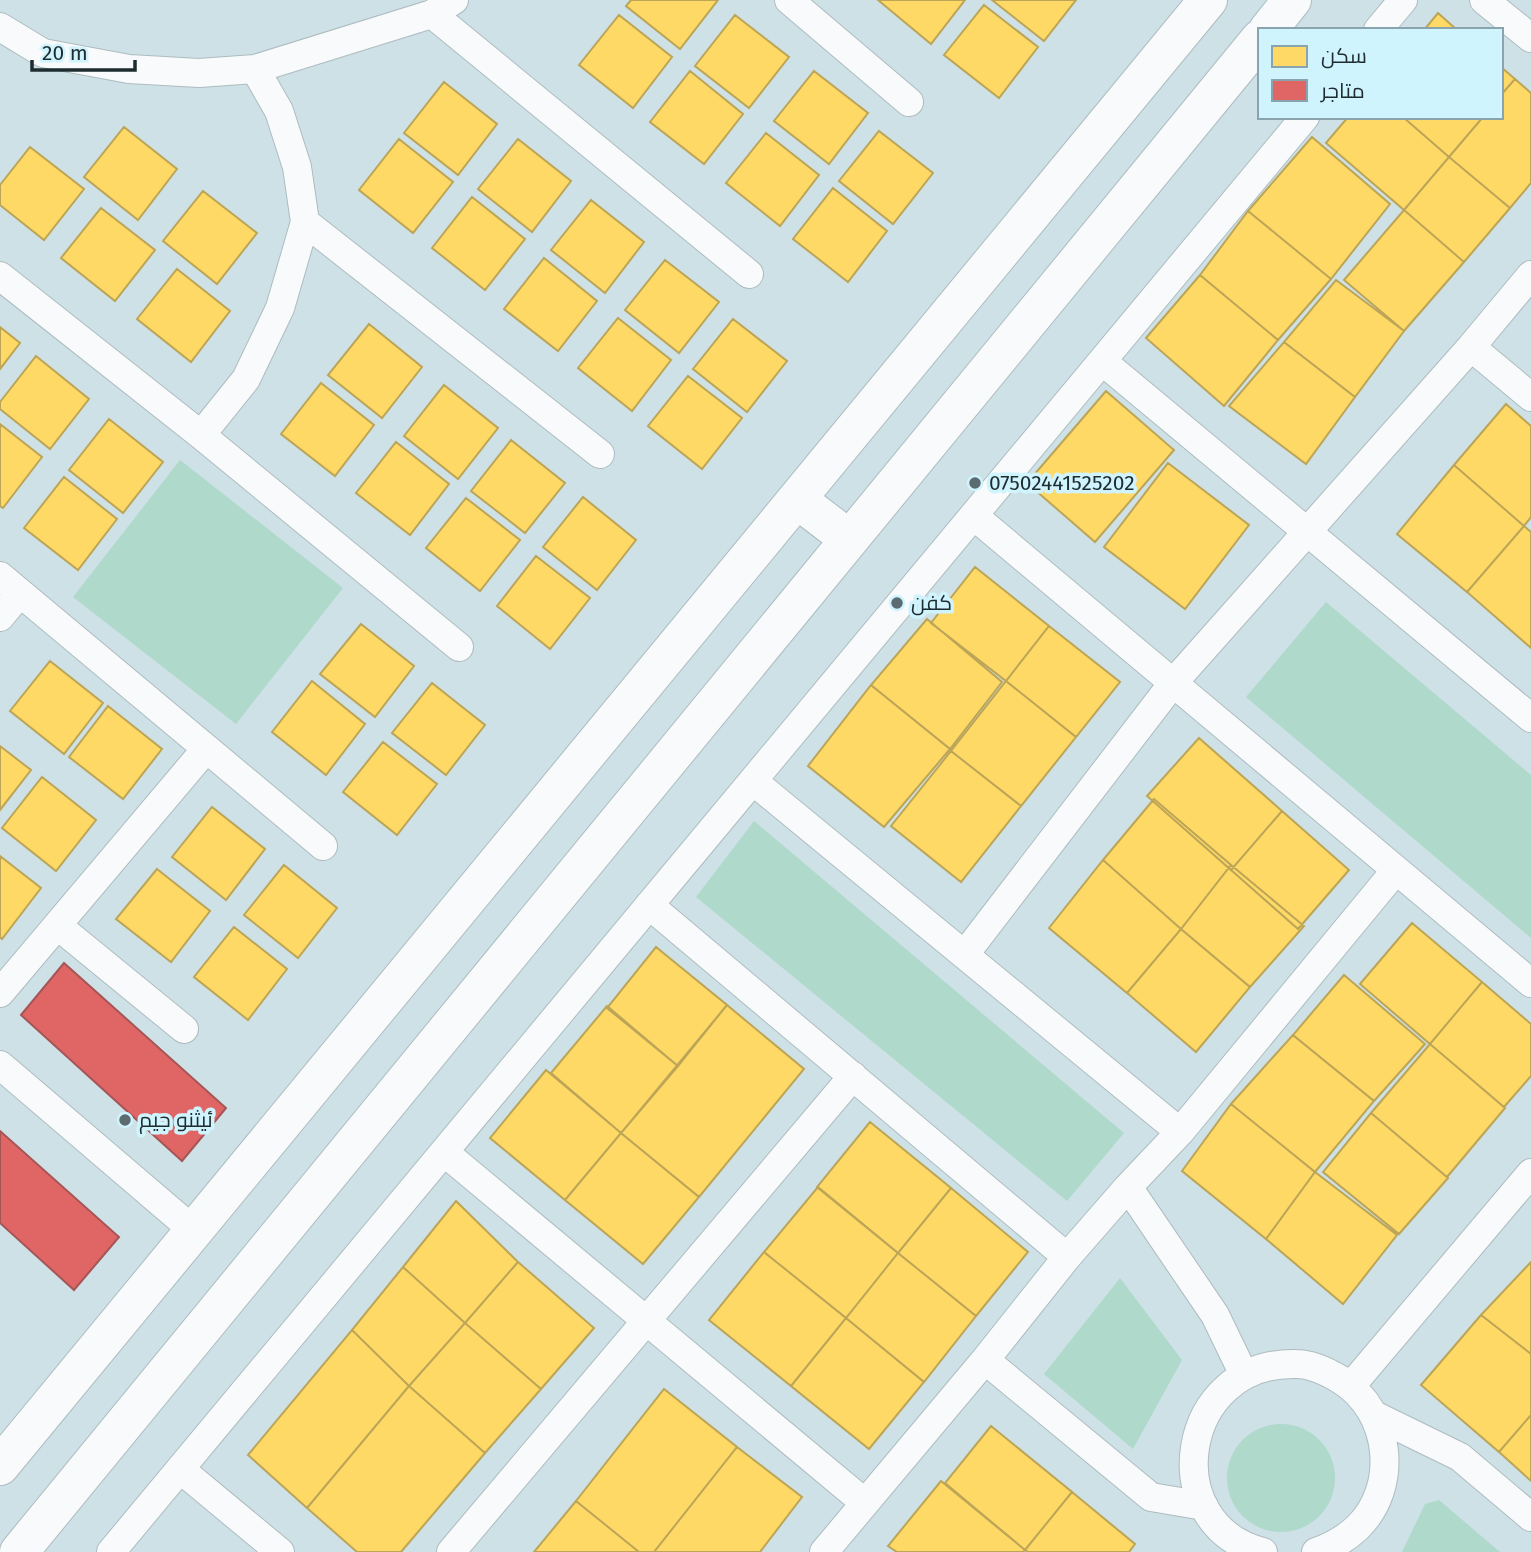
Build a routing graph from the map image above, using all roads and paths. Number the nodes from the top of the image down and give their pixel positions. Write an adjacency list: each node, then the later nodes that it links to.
1 (789, 0): 13 (street)
2 (1208, 0): 24 (street)
3 (1292, 0): 8 (street)
4 (1403, 0): 9 (street)
5 (1484, 0): 10 (street)
6 (443, 7): 12 (street); 16 (street)
7 (0, 27): 12 (street)
8 (1270, 28)
9 (1380, 28)
10 (1531, 38)
11 (1258, 41): 27 (street)
12 (256, 69): 15 (street)
13 (909, 102)
14 (1303, 119): 20 (street)
15 (305, 222): 22 (street); 23 (street)
16 (749, 274)
17 (1531, 275): 19 (street)
18 (0, 276): 22 (street)
19 (1471, 347): 21 (street); 26 (street)
20 (1102, 361): 25 (street); 26 (street)
21 (1531, 397)
22 (201, 435): 30 (street)
23 (600, 454)
24 (798, 500): 27 (street); 49 (street)
25 (974, 516): 31 (street); 34 (street)
26 (1307, 531): 31 (street); 32 (street)
27 (849, 539): 63 (street)
28 (10, 584): 29 (street); 33 (street)
29 (0, 617)
30 (459, 647)
31 (1173, 683): 36 (street); 39 (street)
32 (1531, 718)
33 (206, 749): 35 (street); 38 (street)
34 (753, 781): 37 (street); 39 (street)
35 (323, 846)
36 (1396, 870): 40 (street); 45 (street)
37 (649, 905): 44 (street); 46 (street)
38 (58, 926): 41 (street); 42 (street)
39 (965, 954): 45 (street)
40 (1531, 983)
41 (0, 993)
42 (184, 1029)
43 (0, 1065): 49 (street)
44 (853, 1076): 50 (street); 51 (street)
45 (1180, 1132): 48 (street)
46 (444, 1152): 51 (street); 57 (street)
47 (1531, 1173): 54 (street)
48 (1128, 1187): 50 (street); 53 (street)
49 (193, 1230): 56 (street)
50 (1067, 1256): 52 (street)
51 (646, 1321): 58 (street); 66 (street)
52 (985, 1360): 58 (street); 59 (street)
53 (1244, 1375): 54 (street); 59 (street)
54 (1351, 1386): 55 (street)
55 (1374, 1415): 60 (street); 62 (street)
56 (0, 1466)
57 (180, 1469): 64 (street); 65 (street)
58 (865, 1503): 67 (street)
59 (1204, 1506): 61 (street)
60 (1531, 1517)
61 (1221, 1544): 68 (street)
62 (1329, 1550)
63 (19, 1552)
64 (111, 1552)
65 (280, 1552)
66 (451, 1552)
67 (824, 1552)
68 (1264, 1552)

